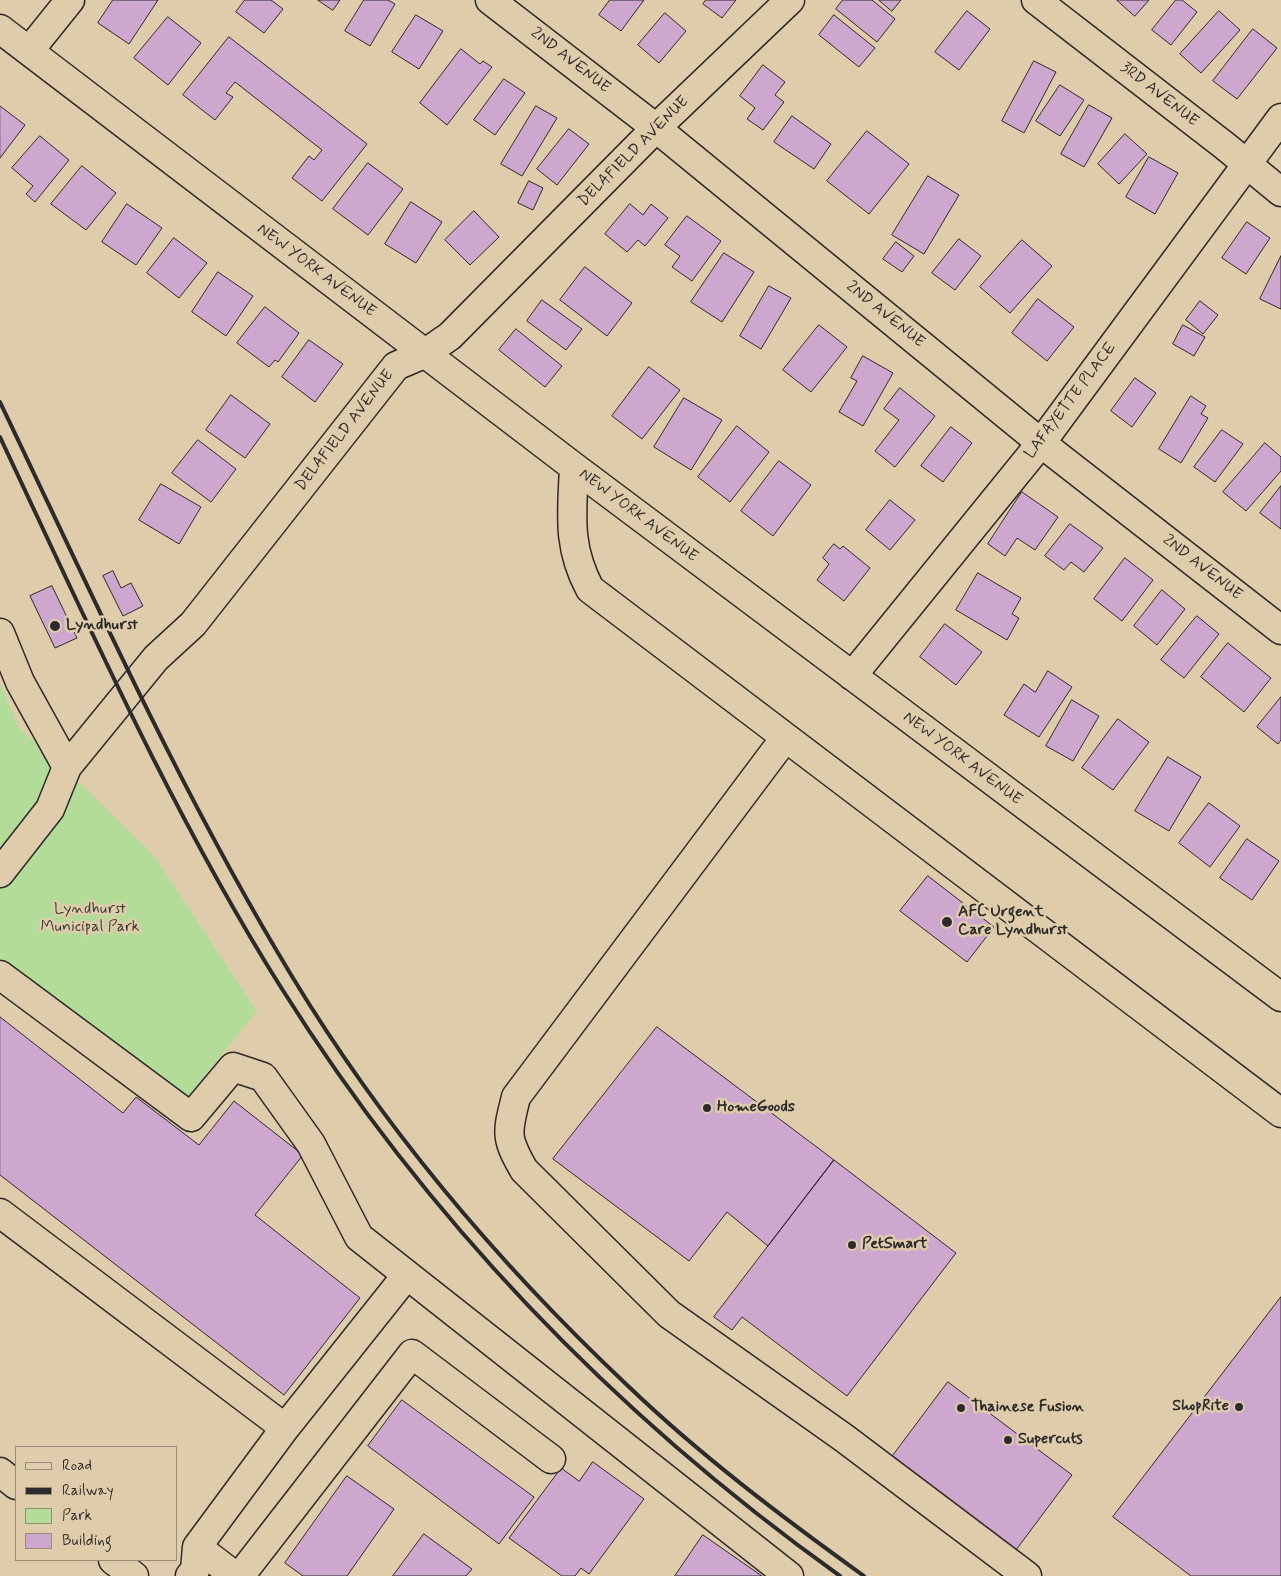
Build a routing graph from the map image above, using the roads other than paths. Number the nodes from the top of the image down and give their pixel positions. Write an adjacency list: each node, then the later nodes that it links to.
1 (70, 0): 6 (street)
2 (490, 0): 8 (street, 2ND AVENUE)
3 (790, 0): 8 (street, DELAFIELD AVENUE)
4 (1036, 0): 9 (street, 3RD AVENUE)
5 (0, 29): 6 (street, NEW YORK AVENUE)
6 (30, 52): 11 (street, NEW YORK AVENUE)
7 (1281, 118): 9 (street, LAFAYETTE PLACE)
8 (656, 128): 11 (street, DELAFIELD AVENUE); 12 (street, 2ND AVENUE)
9 (1246, 164): 10 (street, 3RD AVENUE); 12 (street, LAFAYETTE PLACE)
10 (1281, 192)
11 (424, 354): 13 (street, NEW YORK AVENUE); 18 (street, DELAFIELD AVENUE)
12 (1041, 443): 14 (street, 2ND AVENUE); 16 (street, LAFAYETTE PLACE)
13 (574, 467): 16 (street, NEW YORK AVENUE); 17 (street)
14 (1281, 630)
15 (0, 633): 18 (street)
16 (852, 676): 21 (street, NEW YORK AVENUE)
17 (785, 738): 22 (street); 37 (street)
18 (67, 766): 19 (street, DELAFIELD AVENUE)
19 (0, 873)
20 (0, 975): 24 (street)
21 (1281, 997)
22 (1281, 1113)
23 (0, 1214): 25 (street)
24 (406, 1276): 25 (street); 36 (street)
25 (285, 1428): 31 (street)
26 (551, 1459): 35 (street)
27 (0, 1472): 28 (street)
28 (15, 1484)
29 (113, 1561): 32 (street)
30 (115, 1561): 33 (street)
31 (194, 1564): 34 (street)
32 (102, 1576)
33 (134, 1576)
34 (235, 1576)
35 (240, 1576)
36 (789, 1576)
37 (1027, 1576)

